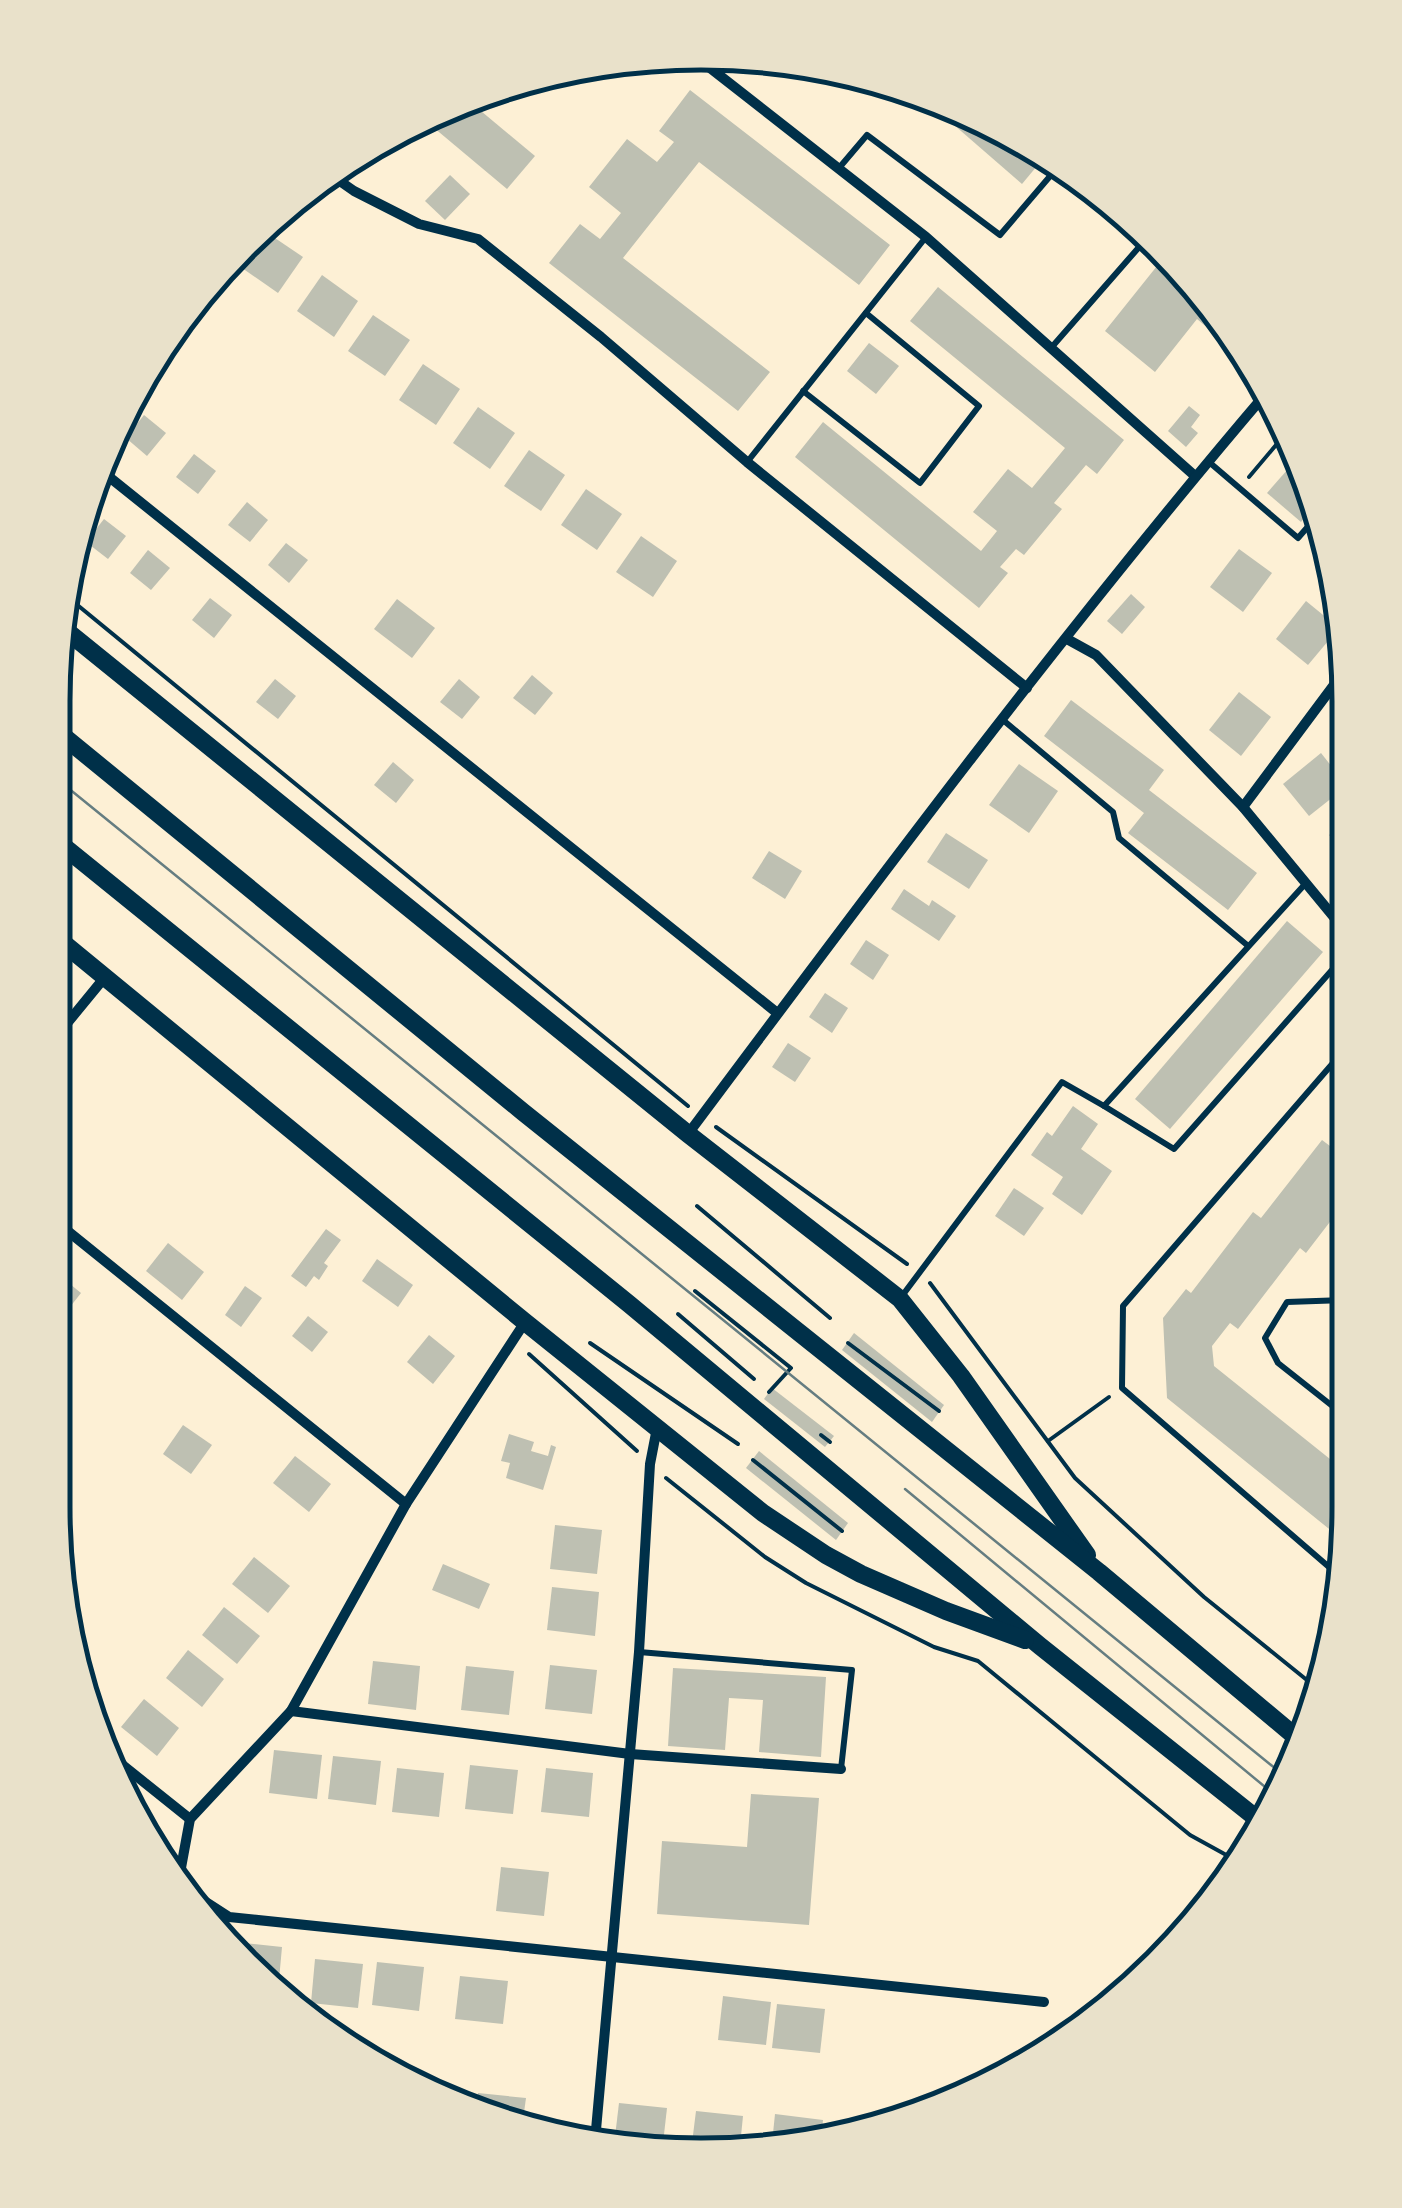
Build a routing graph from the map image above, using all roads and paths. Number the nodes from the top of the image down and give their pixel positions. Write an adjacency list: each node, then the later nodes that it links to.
1 (713, 70): 2 (street)
2 (838, 168): 3 (lane); 5 (street)
3 (1051, 175)
4 (341, 182): 13 (street)
5 (926, 237): 7 (lane); 8 (street)
6 (1139, 247): 8 (lane)
7 (866, 313): 9 (lane); 9 (lane)
8 (1051, 348): 14 (street)
9 (803, 392): 13 (lane)
10 (1257, 404): 12 (street)
11 (1277, 444): 16 (path)
12 (1208, 461): 14 (street); 16 (lane)
13 (747, 462): 20 (street)
14 (1195, 476): 19 (street)
15 (111, 478): 32 (street)
16 (1240, 488): 17 (lane)
17 (1307, 528)
18 (73, 636): 36 (main road)
19 (1067, 638): 20 (street); 24 (street)
20 (1027, 688): 22 (street)
21 (1332, 688): 24 (street)
22 (1003, 720): 28 (lane); 32 (street)
23 (70, 742): 57 (main road)
24 (1243, 807): 26 (street)
25 (70, 852): 58 (main road)
26 (1306, 882): 27 (street); 28 (lane)
27 (1332, 914)
28 (1247, 945): 35 (lane)
29 (70, 948): 31 (main road)
30 (1332, 970): 35 (lane)
31 (105, 977): 33 (street); 44 (main road)
32 (776, 1012): 36 (street)
33 (70, 1021)
34 (1332, 1063): 47 (lane)
35 (1104, 1106): 40 (lane)
36 (688, 1134): 40 (main road)
37 (698, 1206): 43 (path)
38 (70, 1233): 54 (street)
39 (695, 1290): 42 (path)
40 (900, 1299): 57 (main road)
41 (1332, 1300): 48 (lane)
42 (678, 1314)
43 (830, 1318)
44 (524, 1322): 50 (main road); 54 (street)
45 (590, 1342): 52 (path)
46 (848, 1343): 49 (path)
47 (1122, 1388): 51 (path); 56 (lane)
48 (1332, 1406)
49 (940, 1411)
50 (656, 1428): 58 (main road); 59 (street)
51 (1048, 1441)
52 (738, 1444)
53 (753, 1460): 55 (path)
54 (406, 1504): 60 (street)
55 (842, 1531)
56 (1329, 1567)
57 (1099, 1572): 61 (main road)
58 (1040, 1646): 65 (main road)
59 (639, 1652): 62 (street); 63 (lane)
60 (291, 1711): 62 (street); 66 (street)
61 (1291, 1731)
62 (630, 1754): 63 (street); 69 (street)
63 (841, 1769)
64 (128, 1770): 66 (street)
65 (1252, 1814)
66 (190, 1819): 67 (street)
67 (181, 1865)
68 (215, 1909): 69 (street)
69 (611, 1959): 70 (street); 71 (street)
70 (1044, 2002)
71 (596, 2129)

